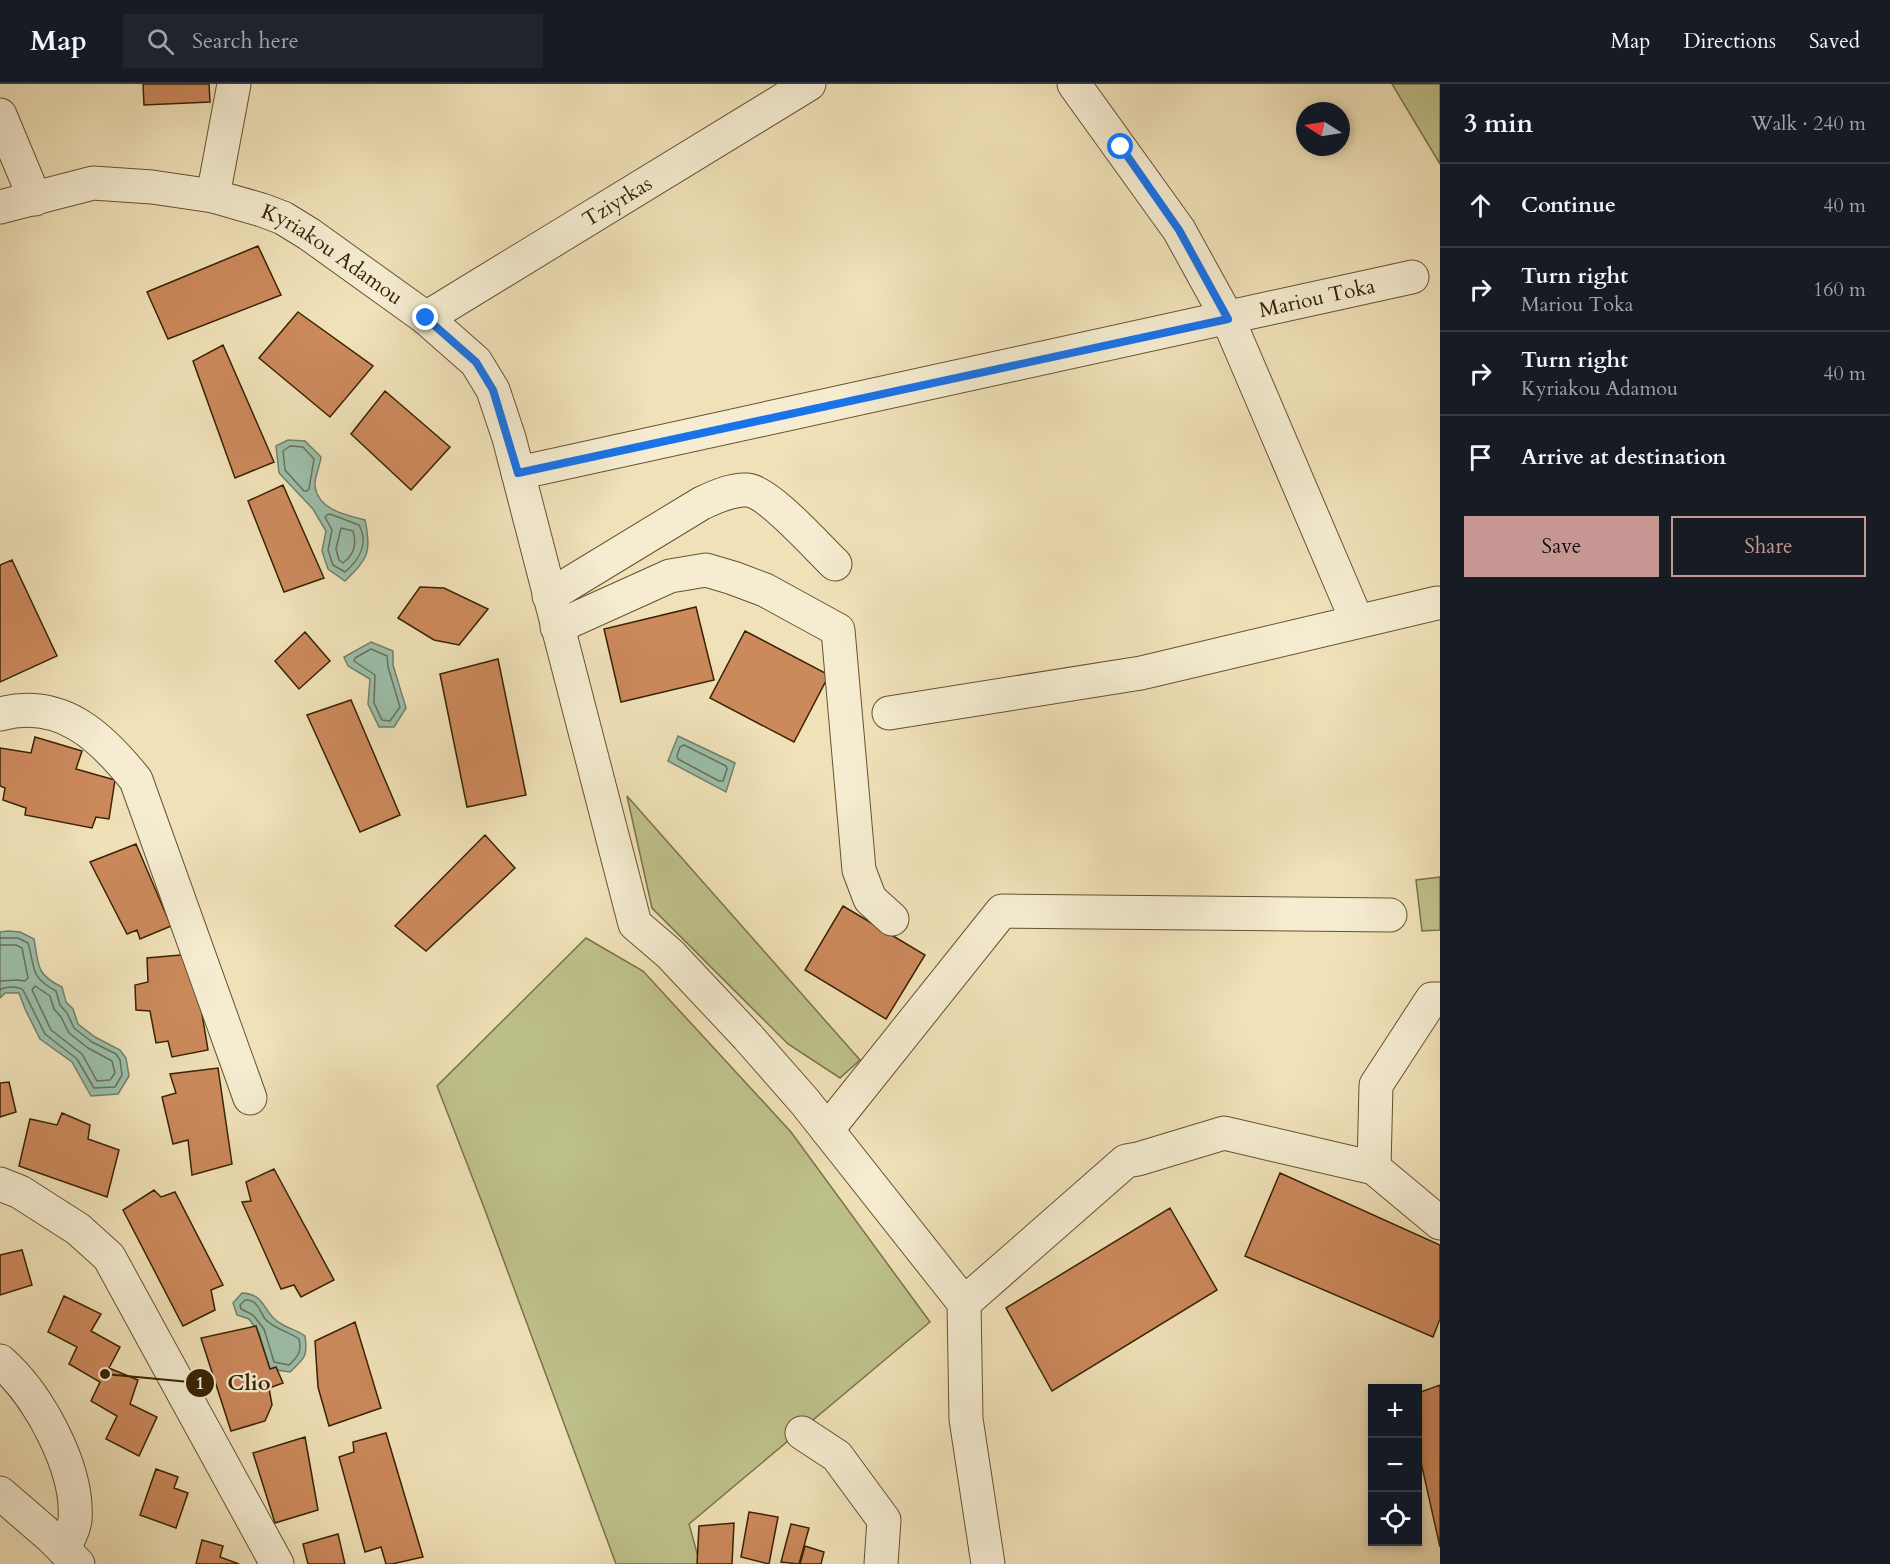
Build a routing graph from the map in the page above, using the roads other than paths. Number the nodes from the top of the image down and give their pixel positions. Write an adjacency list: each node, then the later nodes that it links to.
1 (234, 84): 5 (street)
2 (809, 84): 9 (street, Tziyrkas)
3 (1074, 84): 10 (street)
4 (0, 115): 6 (street)
5 (213, 196): 6 (street, Kyriakou Adamou); 9 (street, Kyriakou Adamou)
6 (35, 199): 7 (street, Kyriakou Adamou)
7 (0, 207)
8 (1412, 278): 10 (street, Mariou Toka)
9 (426, 318): 11 (street, Kyriakou Adamou)
10 (1228, 319): 11 (street, Mariou Toka); 15 (street)
11 (518, 473): 13 (street, Kyriakou Adamou)
12 (835, 564): 13 (street)
13 (549, 596): 16 (street, Kyriakou Adamou)
14 (1437, 603): 15 (street)
15 (1357, 621): 17 (street)
16 (556, 627): 20 (street); 23 (street, Kyriakou Adamou)
17 (889, 713)
18 (0, 714): 22 (street)
19 (1390, 915): 23 (street)
20 (892, 919)
21 (1440, 999): 24 (street)
22 (249, 1098)
23 (827, 1130): 27 (street, Kyriakou Adamou)
24 (1374, 1168): 26 (street); 27 (street)
25 (0, 1184): 32 (street)
26 (1440, 1223)
27 (964, 1303): 34 (street)
28 (0, 1361): 31 (street)
29 (802, 1432): 33 (street)
30 (0, 1493): 31 (street)
31 (71, 1557)
32 (277, 1564)
33 (881, 1564)
34 (987, 1564)

